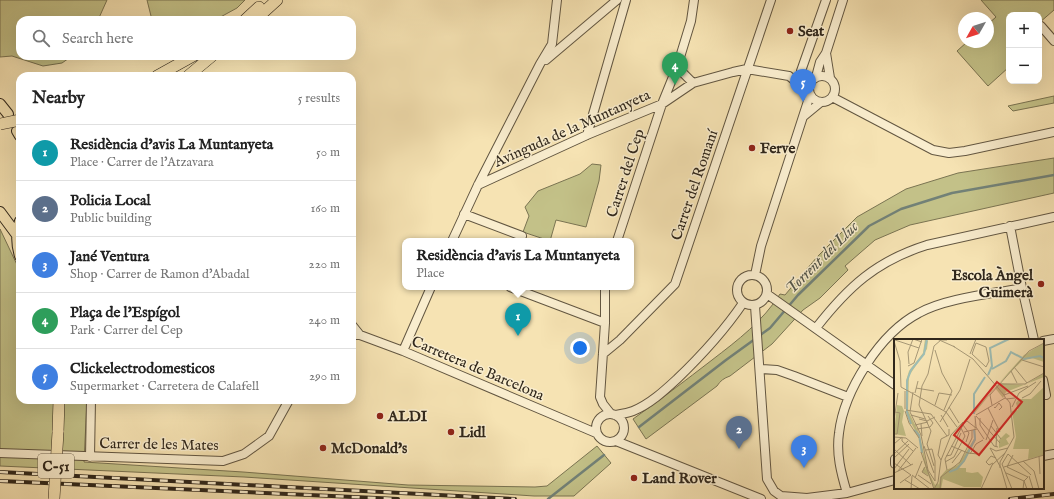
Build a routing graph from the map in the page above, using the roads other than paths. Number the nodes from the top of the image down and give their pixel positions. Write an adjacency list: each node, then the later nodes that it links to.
1 (266, 0): 10 (highway)
2 (277, 0): 11 (highway)
3 (557, 0): 17 (street)
4 (617, 0): 17 (street)
5 (626, 0): 37 (street)
6 (694, 0): 18 (street, Carrer del Cep)
7 (771, 0): 19 (street, Carrer del Romaní)
8 (826, 0): 20 (street)
9 (843, 0): 14 (street)
10 (249, 16)
11 (259, 16)
12 (1042, 27): 13 (street)
13 (1054, 41)
14 (826, 53): 24 (street); 25 (street)
15 (186, 60): 21 (highway)
16 (207, 60): 22 (highway)
17 (540, 64): 38 (street)
18 (677, 67): 26 (street); 31 (street, Carrer del Cep)
19 (747, 69): 23 (street, Avinguda de la Muntanyeta); 26 (street, Avinguda de la Muntanyeta); 62 (street, Carrer del Romaní)
20 (801, 71): 23 (street); 24 (street)
21 (164, 72)
22 (193, 72)
23 (790, 76): 27 (street)
24 (815, 78): 25 (street); 27 (street)
25 (830, 78): 28 (street)
26 (693, 83): 31 (street, Avinguda de la Muntanyeta)
27 (810, 93): 29 (street); 33 (street)
28 (832, 97): 29 (street); 36 (street)
29 (821, 102): 33 (street)
30 (0, 104): 32 (main road)
31 (662, 104): 37 (street, Avinguda de la Muntanyeta); 46 (street, Carrer del Cep)
32 (8, 114)
33 (804, 116): 47 (street)
34 (0, 124): 35 (highway, bridge)
35 (16, 128)
36 (1054, 132)
37 (587, 135): 38 (street, Avinguda de la Muntanyeta)
38 (478, 185): 40 (street)
39 (0, 212): 43 (main road)
40 (464, 214): 44 (street); 45 (street)
41 (1054, 217): 42 (street)
42 (1010, 226): 48 (street); 56 (street)
43 (16, 233)
44 (522, 236)
45 (453, 238)
46 (618, 238)
47 (755, 275): 52 (street); 53 (street)
48 (1022, 288): 58 (street); 63 (street)
49 (430, 290): 61 (street)
50 (518, 290): 55 (street)
51 (605, 290): 55 (street)
52 (767, 294): 54 (street); 56 (street)
53 (743, 303): 54 (street); 72 (street)
54 (755, 306): 64 (street)
55 (605, 323): 62 (street)
56 (816, 328): 63 (street)
57 (356, 335): 61 (street, Carretera de Barcelona)
58 (1034, 339)
59 (1054, 339): 60 (street)
60 (1044, 342)
61 (403, 351): 75 (street, Carretera de Barcelona)
62 (603, 354): 73 (street)
63 (867, 364): 66 (street); 68 (street)
64 (760, 370): 68 (street); 87 (street)
65 (1044, 383): 67 (street)
66 (894, 384)
67 (1048, 394)
68 (848, 397): 87 (street)
69 (59, 404): 88 (highway, C-51, bridge)
70 (91, 404): 85 (street)
71 (287, 404): 85 (street, Carrer de les Mates)
72 (632, 411): 73 (street); 76 (street)
73 (613, 414): 74 (street); 76 (street)
74 (597, 422): 75 (street); 77 (street)
75 (585, 427): 77 (street, Carretera de Barcelona)
76 (623, 428): 78 (street); 80 (street)
77 (596, 433): 78 (street)
78 (616, 441): 80 (street)
79 (0, 446): 81 (street)
80 (634, 446): 89 (street)
81 (10, 452): 82 (street, Carrer de les Mates); 85 (street, Carrer de les Mates)
82 (0, 453)
83 (1054, 454): 84 (street)
84 (1044, 456)
85 (90, 457)
86 (894, 480): 87 (street)
87 (847, 493)
88 (54, 499)
89 (761, 499)

